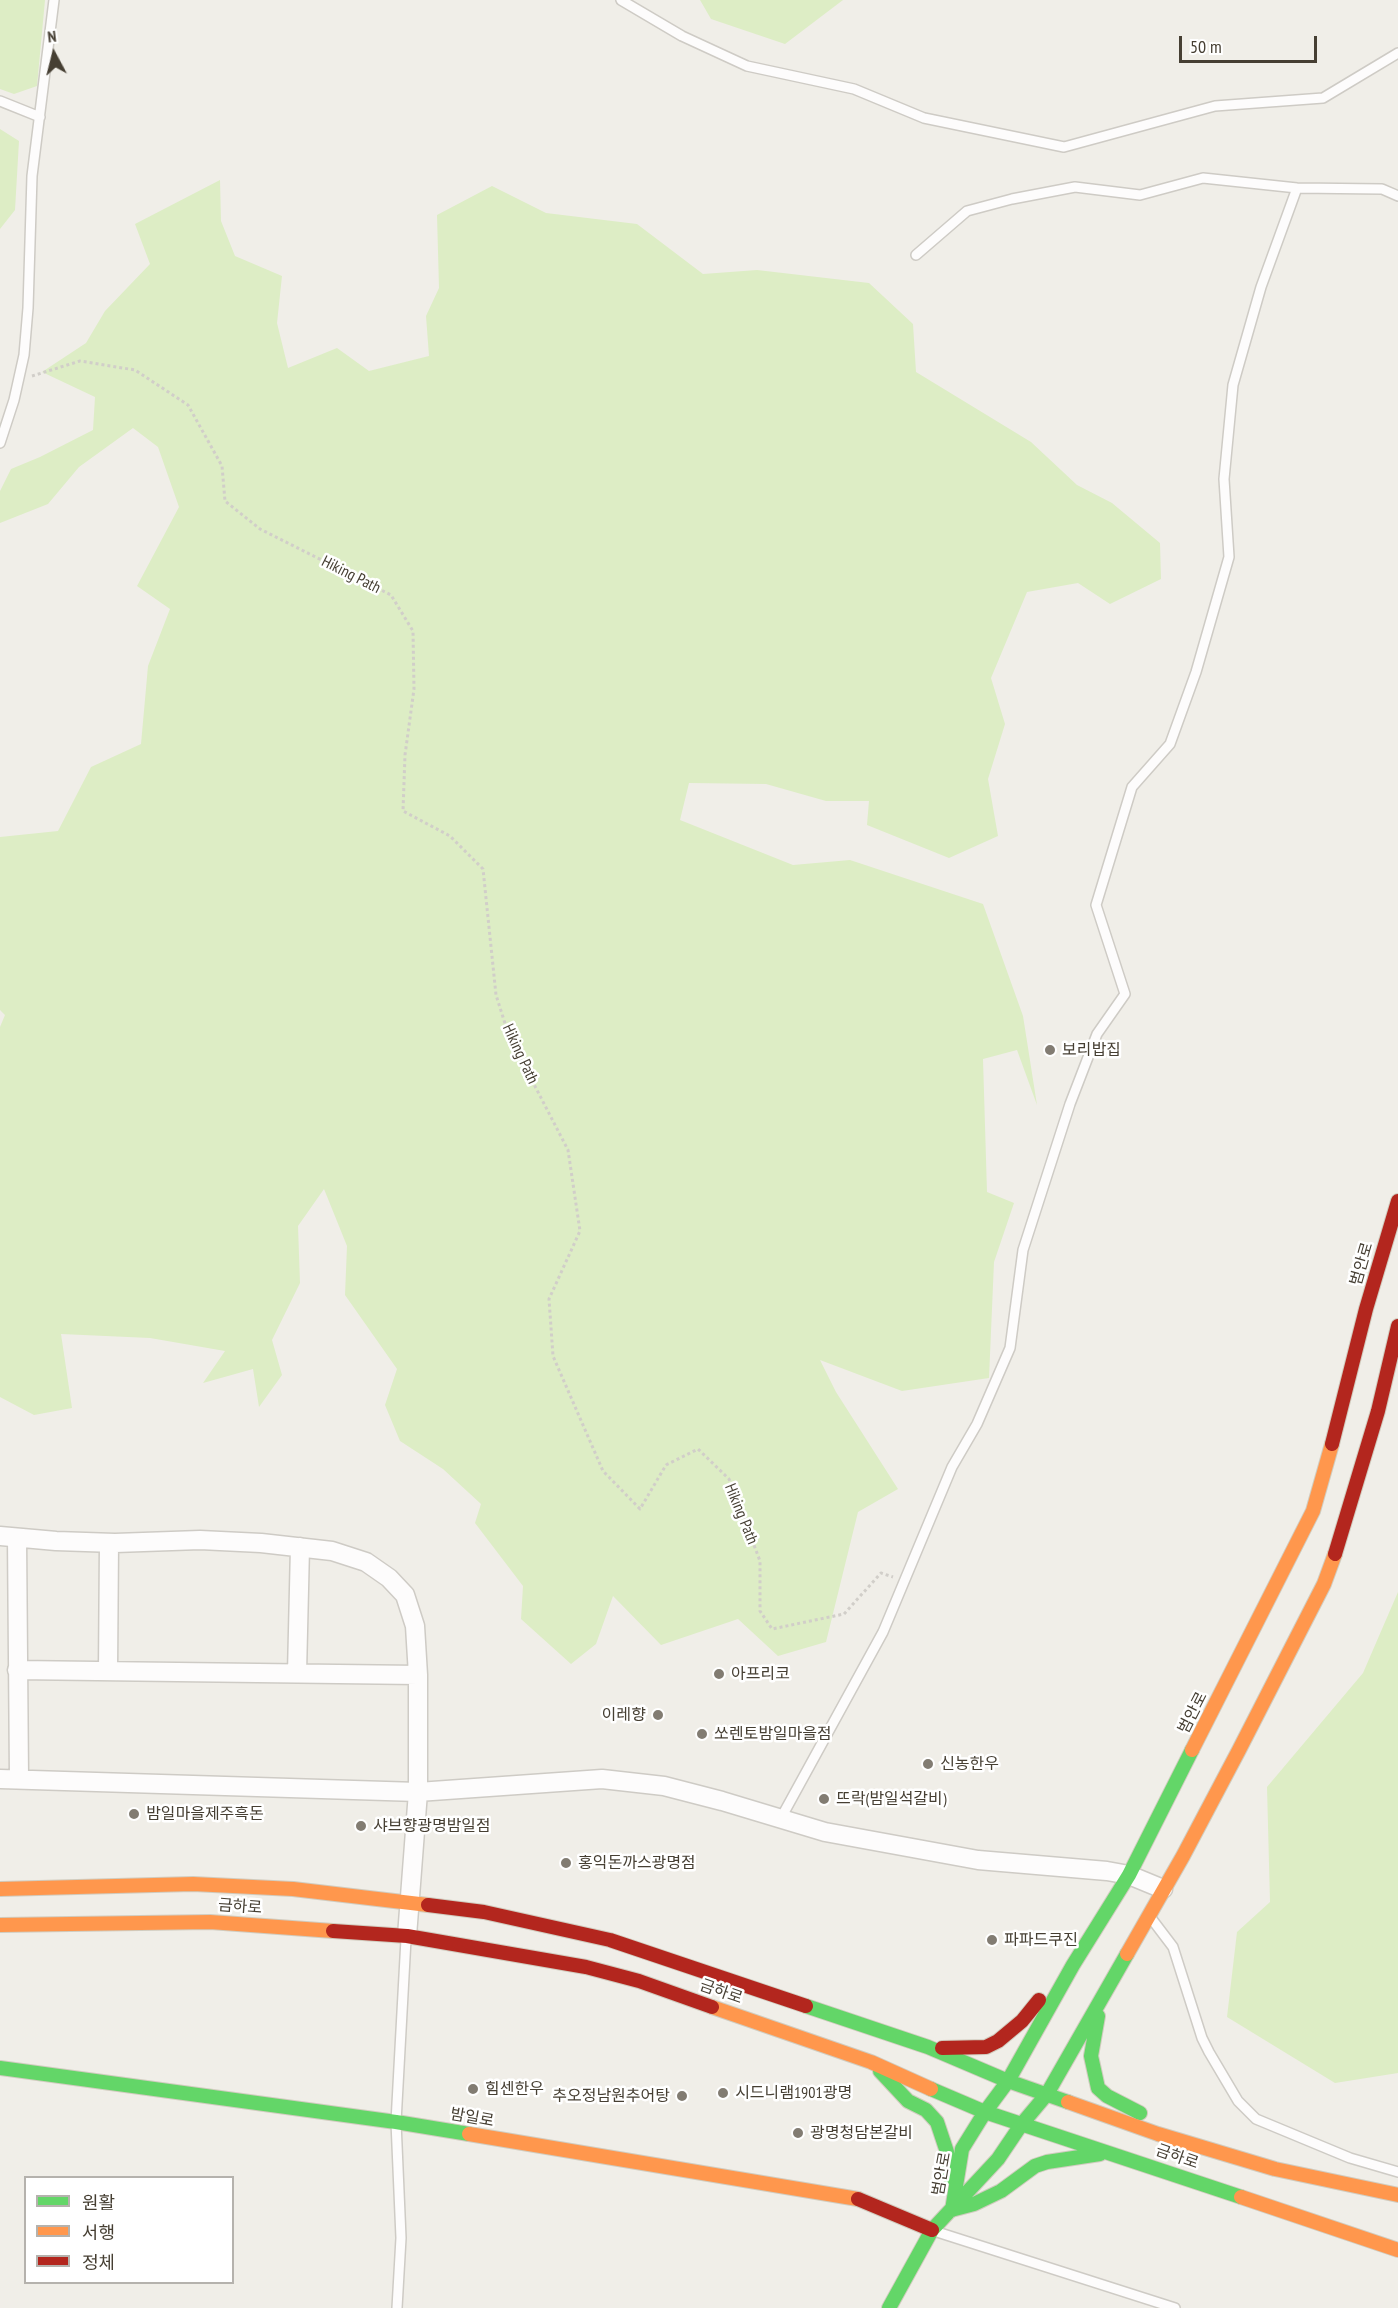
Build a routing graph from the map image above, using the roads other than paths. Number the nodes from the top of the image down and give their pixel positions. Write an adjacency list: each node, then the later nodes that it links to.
1 (54, 0): 5 (lane)
2 (621, 0): 3 (lane)
3 (1398, 53)
4 (0, 101): 5 (lane)
5 (40, 117): 9 (lane)
6 (1297, 188): 7 (lane); 8 (lane); 22 (lane)
7 (1398, 196)
8 (916, 255)
9 (0, 443)
10 (1398, 1201): 23 (main road, 범안로)
11 (1398, 1326): 25 (main road, 범안로)
12 (8, 1537): 13 (street); 15 (street)
13 (109, 1543): 14 (street); 16 (street)
14 (300, 1547): 17 (street); 18 (street)
15 (17, 1670): 16 (street); 19 (street)
16 (108, 1671): 17 (street)
17 (297, 1673): 18 (street)
18 (418, 1675): 21 (street)
19 (19, 1778): 20 (street); 21 (street)
20 (0, 1779)
21 (418, 1792): 22 (street); 26 (street)
22 (780, 1818): 23 (street)
23 (1129, 1875): 25 (street); 30 (main road, 범안로)
24 (0, 1889): 26 (main road, 금하로)
25 (1163, 1889): 27 (main road, 범안로)
26 (408, 1902): 29 (street); 32 (main road, 금하로)
27 (1148, 1916): 31 (main road, 범안로); 42 (lane)
28 (0, 1925): 29 (main road, 금하로)
29 (406, 1936): 33 (main road, 금하로); 38 (lane)
30 (1073, 1965): 32 (main road); 35 (main road, 범안로)
31 (1100, 2000): 36 (main road, 범안로); 40 (main road)
32 (928, 2047): 35 (main road, 금하로)
33 (871, 2062): 37 (main road, 금하로); 44 (main road)
34 (0, 2068): 38 (main road, 밤일로)
35 (1008, 2080): 36 (main road, 금하로); 37 (main road, 범안로)
36 (1047, 2094): 39 (main road, 범안로); 40 (main road, 금하로)
37 (985, 2112): 39 (main road, 금하로); 44 (main road, 범안로)
38 (396, 2122): 45 (main road, 밤일로); 47 (lane)
39 (1021, 2124): 41 (main road, 금하로); 44 (main road, 범안로)
40 (1158, 2134): 43 (main road, 금하로)
41 (1111, 2152): 44 (main road); 46 (main road, 금하로)
42 (1398, 2172)
43 (1398, 2195)
44 (952, 2210): 45 (main road, 범안로)
45 (932, 2230): 48 (main road, 범안로); 49 (lane)
46 (1398, 2250)
47 (397, 2308)
48 (889, 2308)
49 (1175, 2308)

